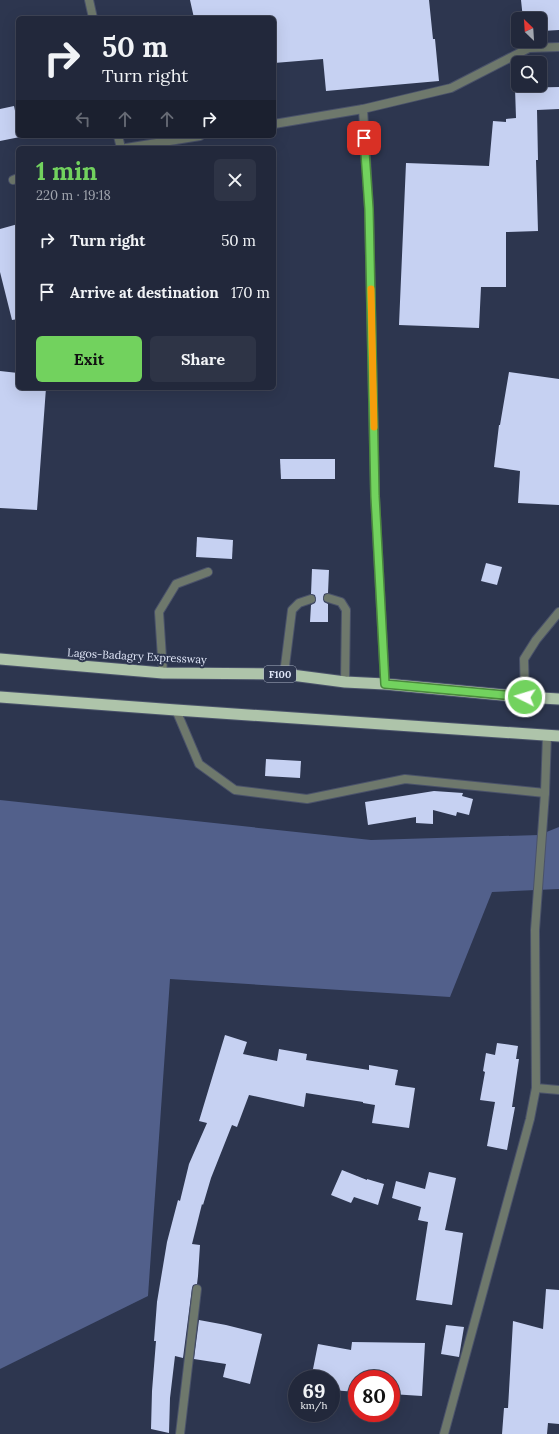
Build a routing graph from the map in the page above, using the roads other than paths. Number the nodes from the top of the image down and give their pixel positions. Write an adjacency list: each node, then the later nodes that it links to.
1 (89, 0): 2 (street)
2 (93, 16)
3 (559, 47): 4 (street)
4 (363, 109): 5 (street); 16 (street)
5 (276, 124)
6 (188, 138): 7 (street)
7 (138, 146)
8 (208, 572): 13 (street)
9 (328, 598): 15 (street)
10 (311, 599): 14 (street)
11 (559, 612): 18 (street)
12 (0, 660): 13 (highway, Lagos-Badagry Expressway / F100)
13 (163, 673): 14 (highway, Lagos-Badagry Expressway / F100)
14 (284, 674): 15 (highway, Lagos-Badagry Expressway / F100)
15 (346, 682): 16 (highway, Lagos-Badagry Expressway / F100)
16 (385, 684): 18 (highway, Lagos-Badagry Expressway / F100)
17 (0, 697): 20 (highway)
18 (525, 697): 19 (highway, Lagos-Badagry Expressway / F100)
19 (559, 699)
20 (176, 710): 21 (highway); 23 (street)
21 (547, 735): 22 (highway); 23 (street)
22 (559, 736)
23 (545, 792): 24 (street)
24 (536, 1088): 25 (street); 28 (street)
25 (559, 1090)
26 (197, 1289): 27 (street)
27 (180, 1434)
28 (444, 1434)

